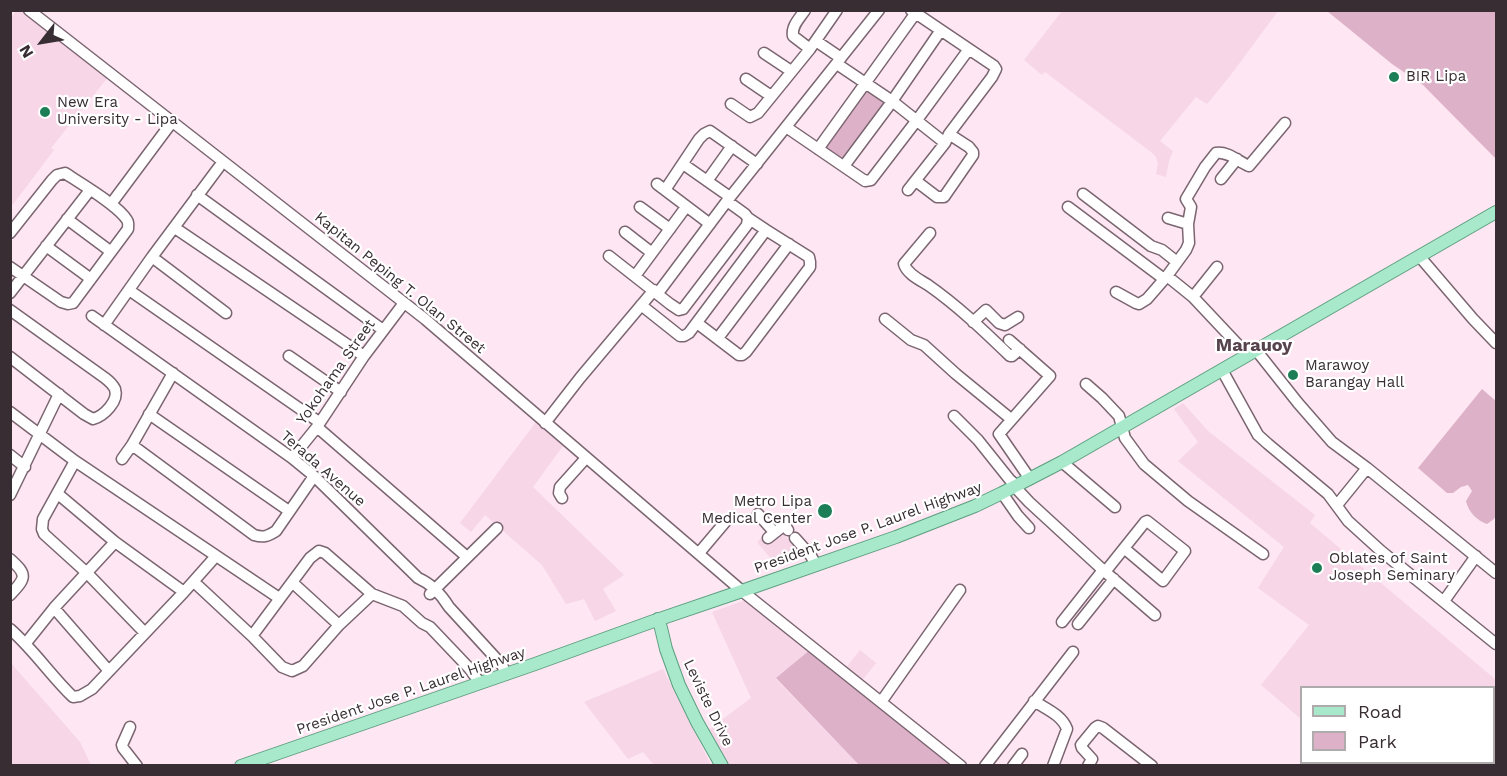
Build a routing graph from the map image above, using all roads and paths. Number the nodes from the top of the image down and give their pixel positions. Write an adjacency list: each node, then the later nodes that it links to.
1 (29, 10): 19 (street, Kapitan Peping T. Olan Street)
2 (805, 10): 8 (street)
3 (837, 10): 8 (street)
4 (879, 10): 11 (street)
5 (913, 12): 6 (street); 14 (street)
6 (929, 15): 7 (street)
7 (941, 30): 9 (street); 16 (street)
8 (813, 45): 11 (street); 12 (street)
9 (969, 49): 18 (street); 22 (street)
10 (764, 53): 12 (street)
11 (839, 61): 14 (street); 21 (street)
12 (790, 71): 15 (street)
13 (746, 79): 15 (street)
14 (865, 84): 16 (street); 24 (street)
15 (771, 96): 17 (street)
16 (892, 101): 18 (street); 28 (street)
17 (731, 104)
18 (917, 120): 22 (street); 28 (street)
19 (172, 122): 36 (street); 71 (street, Kapitan Peping T. Olan Street)
20 (1285, 123): 25 (street)
21 (786, 127): 24 (street); 27 (street)
22 (947, 138): 22 (street)
23 (732, 146): 26 (street); 27 (street); 31 (street)
24 (818, 149): 28 (street)
25 (1236, 159): 30 (street); 45 (street)
26 (683, 164): 31 (street); 38 (street)
27 (757, 164): 35 (street)
28 (844, 166)
29 (219, 167): 34 (street)
30 (1221, 179)
31 (706, 181): 35 (street)
32 (90, 190): 36 (street); 43 (street); 50 (street)
33 (1083, 194): 59 (street)
34 (198, 195): 46 (street); 81 (street)
35 (728, 199): 41 (street); 44 (street)
36 (111, 204): 54 (street)
37 (640, 207): 47 (street)
38 (686, 207): 44 (street); 47 (street)
39 (1068, 207): 64 (street)
40 (1497, 212): 58 (main road, President Jose P. Laurel Highway)
41 (748, 218): 48 (street); 67 (street)
42 (1168, 218): 45 (street)
43 (67, 219): 53 (street); 54 (street)
44 (710, 224): 67 (street)
45 (1188, 224): 59 (street)
46 (175, 228): 57 (street); 88 (street)
47 (670, 229): 55 (street)
48 (766, 230): 52 (street); 79 (street)
49 (625, 232): 55 (street)
50 (10, 233)
51 (930, 233): 78 (street)
52 (789, 244): 82 (street); 82 (street)
53 (46, 246): 62 (street); 65 (street)
54 (110, 251): 65 (street)
55 (652, 253): 63 (street)
56 (609, 256): 63 (street)
57 (152, 257): 66 (street); 74 (street)
58 (1420, 257): 84 (street); 86 (main road, President Jose P. Laurel Highway)
59 (1177, 262): 64 (street)
60 (10, 267): 62 (street)
61 (1217, 267): 70 (street)
62 (23, 276): 65 (street); 69 (street)
63 (635, 276): 67 (street)
64 (1166, 278): 68 (street); 70 (street)
65 (91, 279)
66 (129, 290): 80 (street); 100 (street)
67 (656, 292): 72 (street)
68 (1116, 292)
69 (10, 293)
70 (1193, 297): 86 (street)
71 (404, 303): 81 (street, Yokohama Street); 99 (street, Kapitan Peping T. Olan Street)
72 (641, 305): 79 (street); 99 (street)
73 (10, 310): 94 (street)
74 (226, 313)
75 (92, 316): 80 (street, Terada Avenue)
76 (1018, 317): 78 (street)
77 (885, 319): 98 (street)
78 (974, 322): 85 (street)
79 (697, 324): 82 (street)
80 (104, 325): 91 (street, Terada Avenue)
81 (383, 330): 88 (street, Yokohama Street)
82 (718, 338)
83 (1009, 340): 85 (street)
84 (1497, 343)
85 (1020, 349): 98 (street)
86 (1251, 353): 90 (main road, President Jose P. Laurel Highway); 111 (street)
87 (290, 356): 93 (street)
88 (364, 356): 93 (street, Yokohama Street)
89 (10, 357): 94 (street)
90 (1222, 370): 101 (main road, President Jose P. Laurel Highway); 119 (street)
91 (173, 373): 96 (street); 105 (street, Terada Avenue)
92 (1086, 384): 101 (street)
93 (341, 392): 100 (street, Yokohama Street)
94 (59, 394): 102 (street)
95 (10, 412): 102 (street)
96 (149, 414): 103 (street); 121 (street)
97 (954, 416): 114 (street)
98 (1011, 419): 113 (street)
99 (545, 423): 106 (street, Kapitan Peping T. Olan Street)
100 (318, 425): 105 (street, Yokohama Street); 132 (street)
101 (1123, 427): 109 (main road, President Jose P. Laurel Highway); 129 (street)
102 (40, 434): 108 (street); 110 (street)
103 (132, 445): 107 (street); 121 (street)
104 (10, 455): 110 (street)
105 (292, 458): 112 (street, Terada Avenue)
106 (586, 458): 118 (street); 128 (street, Kapitan Peping T. Olan Street)
107 (122, 459)
108 (75, 461): 115 (street); 130 (street)
109 (1062, 462): 113 (main road, President Jose P. Laurel Highway); 120 (street)
110 (25, 467): 117 (street)
111 (1367, 468): 119 (street); 131 (street)
112 (314, 477): 121 (street); 143 (street, Terada Avenue)
113 (1030, 479): 114 (main road, President Jose P. Laurel Highway)
114 (1016, 487): 116 (main road, President Jose P. Laurel Highway); 137 (street)
115 (58, 494): 126 (street); 135 (street)
116 (1002, 494): 125 (street); 134 (main road, President Jose P. Laurel Highway)
117 (10, 495)
118 (562, 498)
119 (1337, 506): 147 (street)
120 (1115, 507)
121 (289, 511)
122 (758, 514): 134 (street)
123 (726, 521): 128 (street)
124 (497, 528): 132 (street)
125 (1029, 528)
126 (115, 542): 135 (street); 142 (street)
127 (1125, 549): 127 (street); 137 (street)
128 (699, 553): 141 (street, Kapitan Peping T. Olan Street)
129 (1263, 554)
130 (216, 556): 138 (street); 146 (street)
131 (1476, 556): 136 (street); 147 (street)
132 (467, 557): 143 (street)
133 (10, 559): 144 (street)
134 (816, 565): 141 (main road, President Jose P. Laurel Highway)
135 (87, 573): 148 (street); 155 (street)
136 (1497, 573)
137 (1107, 574): 149 (street); 151 (street); 152 (street)
138 (194, 582): 142 (street); 156 (street)
139 (293, 583): 145 (street); 146 (street); 153 (street)
140 (960, 590): 163 (street)
141 (742, 591): 150 (main road, President Jose P. Laurel Highway); 163 (street, Kapitan Peping T. Olan Street)
142 (184, 592): 155 (street)
143 (432, 592): 161 (street, Terada Avenue)
144 (11, 593)
145 (372, 594): 153 (street); 162 (street)
146 (279, 598): 156 (street)
147 (1444, 601): 158 (street)
148 (54, 608): 157 (street); 160 (street)
149 (1155, 615)
150 (654, 621): 161 (main road, President Jose P. Laurel Highway); 169 (main road, Leviste Drive)
151 (1062, 622)
152 (1078, 624)
153 (339, 625): 156 (street)
154 (10, 629): 157 (street)
155 (146, 633): 160 (street)
156 (252, 636)
157 (26, 643): 160 (street)
158 (1497, 644)
159 (1073, 652): 164 (street)
160 (109, 670)
161 (506, 674): 162 (main road, President Jose P. Laurel Highway)
162 (478, 684): 168 (main road, President Jose P. Laurel Highway)
163 (881, 702): 170 (street, Kapitan Peping T. Olan Street)
164 (1034, 702): 171 (street); 173 (street)
165 (130, 728): 167 (street)
166 (1022, 753): 172 (street)
167 (136, 765)
168 (241, 765)
169 (718, 765)
170 (961, 765)
171 (985, 765)
172 (1013, 765)
173 (1053, 765)
174 (1088, 765): 175 (street)
175 (1152, 765)

